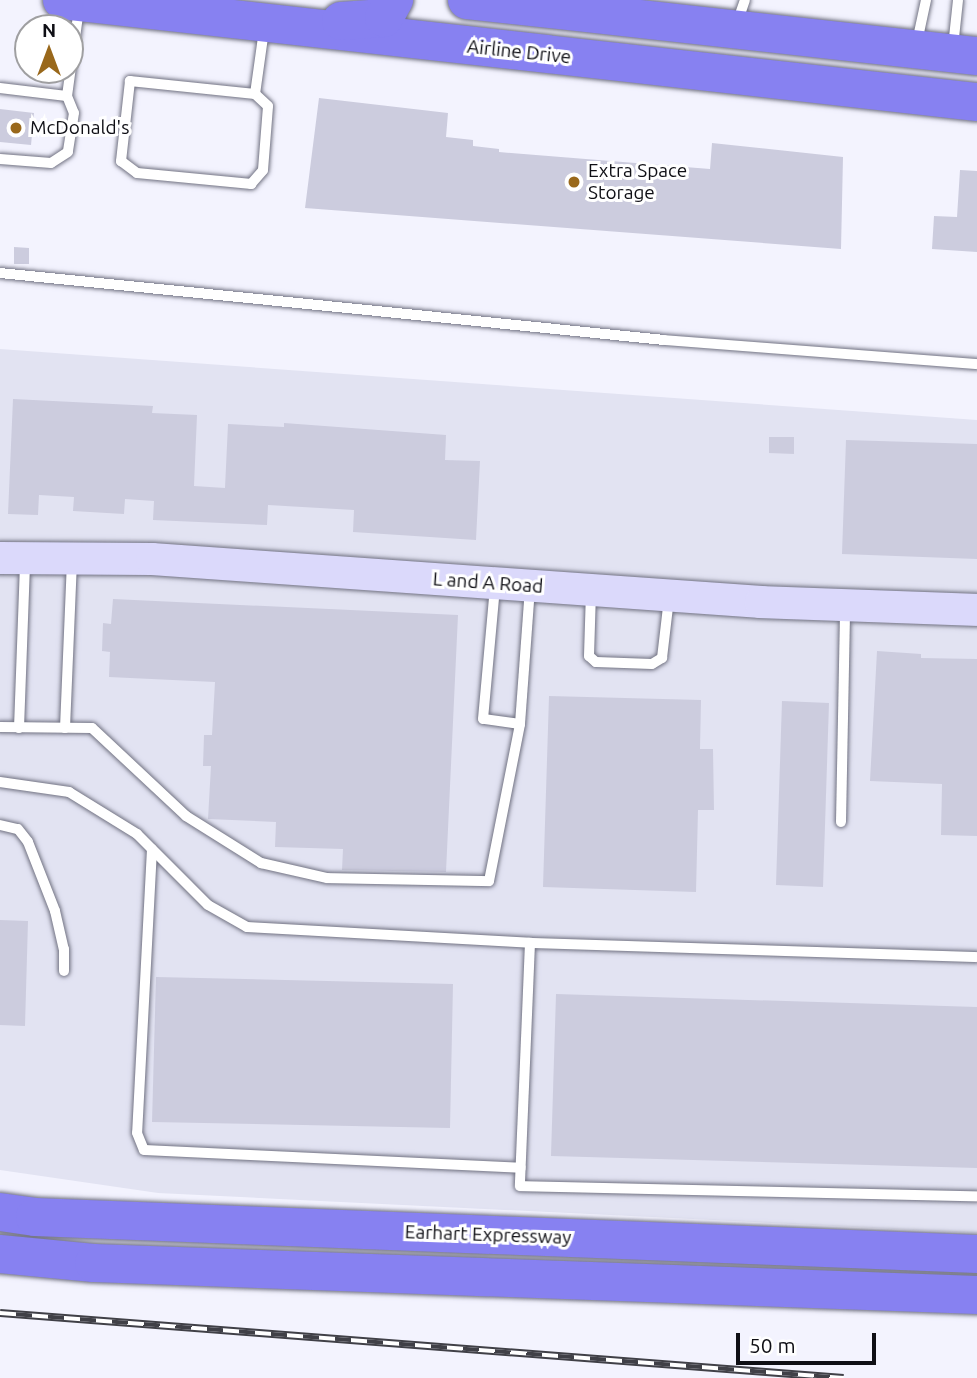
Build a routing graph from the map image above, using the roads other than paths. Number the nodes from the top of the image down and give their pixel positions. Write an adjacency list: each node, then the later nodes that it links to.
1 (394, 0): 7 (highway)
2 (926, 0): 8 (lane)
3 (958, 0): 8 (lane)
4 (71, 1): 7 (highway, Airline Drive); 11 (lane)
5 (477, 1): 6 (highway)
6 (740, 15): 8 (highway)
7 (260, 23): 10 (lane); 12 (highway, Airline Drive)
8 (948, 53)
9 (0, 88): 11 (lane)
10 (255, 94): 10 (lane)
11 (67, 96): 13 (lane)
12 (977, 103)
13 (0, 159)
14 (0, 273): 15 (lane)
15 (977, 364)
16 (12, 558): 17 (street, L and A Road); 26 (lane)
17 (72, 559): 18 (street, L and A Road); 27 (lane)
18 (495, 584): 19 (street, L and A Road); 24 (lane)
19 (530, 586): 20 (street, L and A Road); 24 (lane)
20 (591, 590): 21 (street, L and A Road); 21 (lane)
21 (669, 595): 22 (street, L and A Road)
22 (845, 605): 23 (street, L and A Road); 29 (lane)
23 (977, 610)
24 (520, 724): 27 (lane)
25 (0, 727): 26 (lane)
26 (19, 728): 27 (lane)
27 (65, 728)
28 (0, 782): 31 (lane)
29 (841, 822)
30 (0, 825): 34 (lane)
31 (152, 849): 32 (lane); 35 (lane)
32 (530, 943): 33 (lane); 35 (lane)
33 (977, 957)
34 (64, 971)
35 (521, 1168): 36 (lane)
36 (977, 1196)
37 (0, 1212): 39 (highway, Earhart Expressway)
38 (0, 1254): 40 (highway)
39 (977, 1254)
40 (977, 1295)

